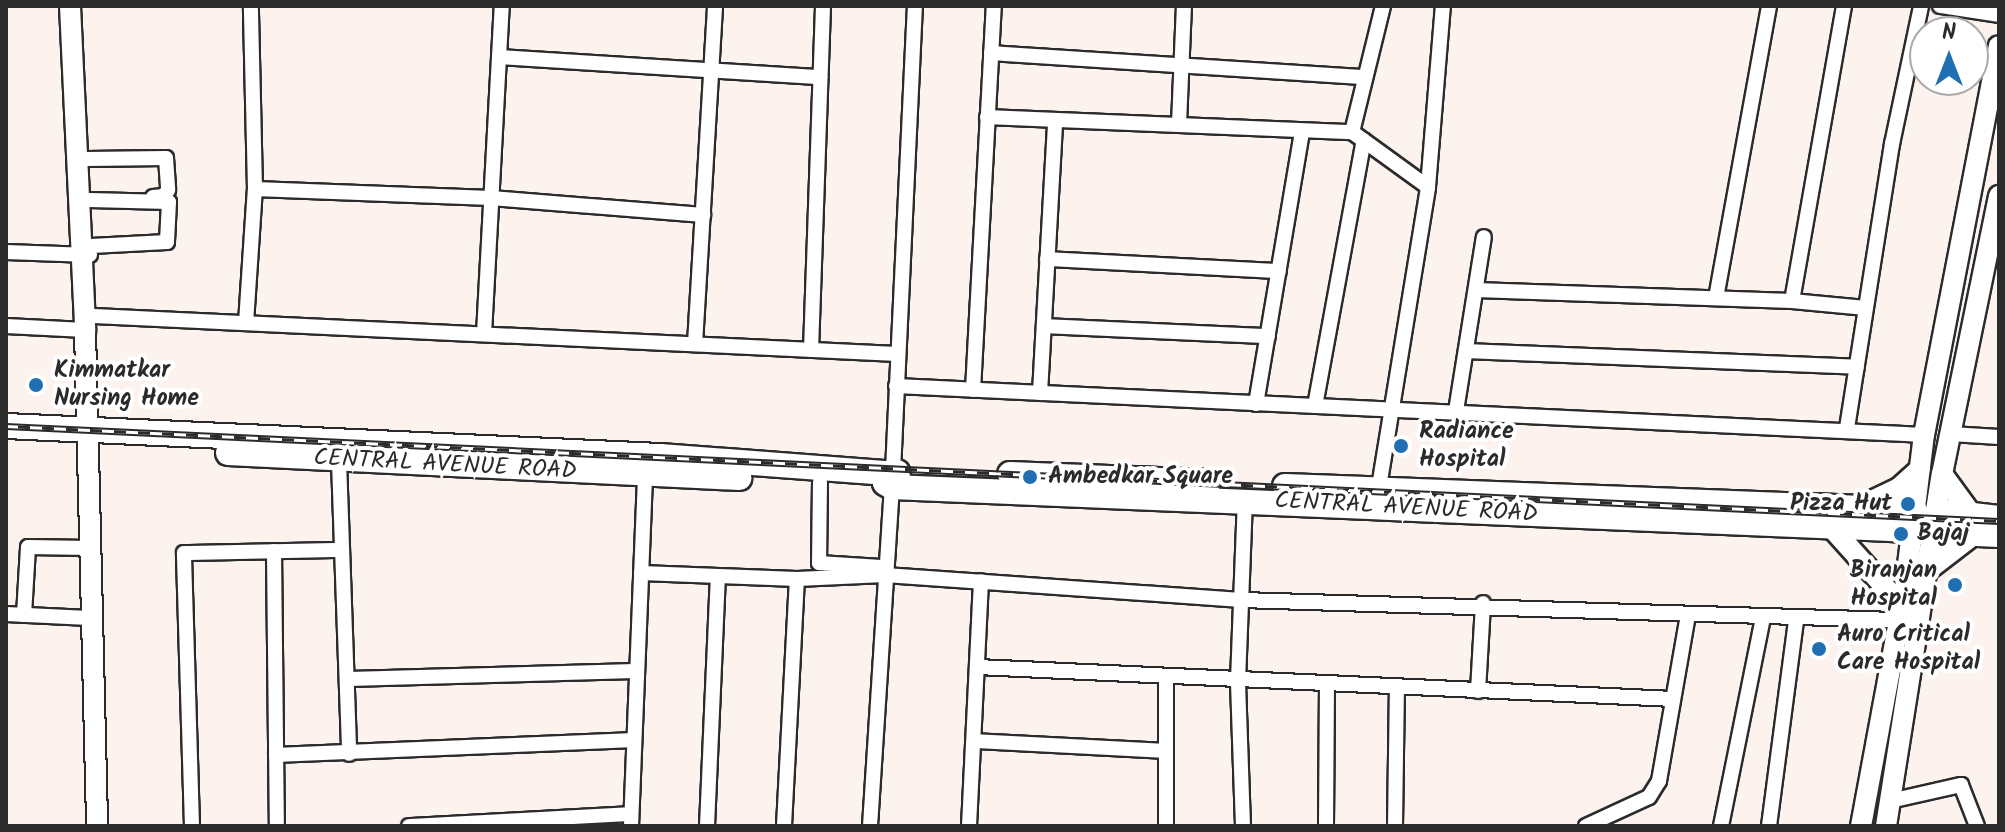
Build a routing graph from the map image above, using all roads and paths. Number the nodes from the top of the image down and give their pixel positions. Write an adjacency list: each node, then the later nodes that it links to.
1 (70, 6): 38 (main road)
2 (80, 6): 29 (main road)
3 (251, 6): 31 (street)
4 (502, 6): 19 (street)
5 (715, 6): 21 (street)
6 (823, 6): 22 (street)
7 (915, 6): 54 (street)
8 (994, 6): 18 (street)
9 (1184, 6): 20 (street)
10 (1383, 6): 23 (street)
11 (1443, 6): 30 (street)
12 (1769, 6): 42 (street)
13 (1844, 6): 43 (street)
14 (1921, 6): 44 (street)
15 (1940, 6): 16 (street)
16 (1999, 15)
17 (1999, 46): 66 (main road)
18 (991, 53): 20 (street); 24 (street)
19 (499, 57): 21 (street); 33 (street)
20 (1182, 67): 23 (street); 26 (street)
21 (711, 71): 22 (street); 35 (street)
22 (820, 77): 52 (street)
23 (1365, 77): 28 (street)
24 (987, 117): 25 (street); 57 (street)
25 (1055, 122): 26 (street); 39 (street)
26 (1179, 124): 27 (street)
27 (1302, 131): 28 (street); 40 (street)
28 (1358, 136): 30 (street); 60 (street)
29 (87, 159): 32 (main road); 32 (street)
30 (1428, 187): 61 (street)
31 (255, 189): 33 (street); 46 (street)
32 (88, 197): 38 (main road); 38 (street)
33 (491, 198): 35 (street); 49 (street)
34 (1998, 203): 65 (main road)
35 (703, 215): 51 (street)
36 (1484, 237): 41 (street)
37 (6, 252): 38 (street)
38 (87, 252): 45 (main road)
39 (1047, 259): 40 (street); 48 (street)
40 (1279, 271): 50 (street)
41 (1476, 290): 42 (street); 53 (street)
42 (1716, 298): 43 (street)
43 (1792, 301): 44 (street)
44 (1866, 308): 55 (street)
45 (89, 323): 46 (street); 47 (street); 67 (main road)
46 (246, 323): 49 (street)
47 (6, 326)
48 (1044, 326): 50 (street); 58 (street)
49 (484, 334): 51 (street)
50 (1268, 336): 59 (street)
51 (695, 344): 52 (street)
52 (811, 350): 54 (street)
53 (1466, 351): 55 (street); 62 (street)
54 (897, 354): 56 (street)
55 (1857, 367): 64 (street)
56 (896, 386): 57 (street); 74 (street)
57 (973, 390): 58 (street)
58 (1040, 393): 59 (street)
59 (1256, 404): 60 (street)
60 (1315, 406): 61 (street)
61 (1390, 408): 62 (street); 76 (street)
62 (1456, 411): 64 (street)
63 (6, 426): 67 (main road)
64 (1847, 428): 66 (street)
65 (1951, 434): 68 (street); 73 (main road)
66 (1924, 435): 71 (main road)
67 (92, 437): 69 (main road, CENTRAL AVENUE ROAD); 70 (main road, CENTRAL AVENUE ROAD); 74 (main road); 83 (main road); 118 (main road)
68 (1999, 437)
69 (6, 439)
70 (339, 461): 72 (main road, CENTRAL AVENUE ROAD); 84 (street)
71 (1920, 469): 78 (main road); 80 (main road)
72 (645, 474): 75 (main road, CENTRAL AVENUE ROAD); 88 (street)
73 (1942, 474): 80 (main road); 82 (main road)
74 (893, 479): 75 (main road, CENTRAL AVENUE ROAD); 76 (main road); 77 (main road, CENTRAL AVENUE ROAD); 87 (street)
75 (820, 482): 87 (street)
76 (1379, 487): 78 (main road)
77 (1245, 500): 81 (main road, CENTRAL AVENUE ROAD); 92 (street)
78 (1857, 508): 80 (main road)
79 (1999, 518): 82 (main road)
80 (1925, 521): 81 (main road, CENTRAL AVENUE ROAD); 82 (main road); 86 (main road); 94 (main road)
81 (1831, 527): 94 (main road)
82 (1982, 528): 86 (main road)
83 (90, 548): 97 (street); 98 (main road)
84 (340, 550): 85 (street); 103 (street)
85 (274, 551): 114 (street); 119 (street)
86 (1929, 569): 115 (main road)
87 (885, 571): 90 (street); 91 (street); 124 (street)
88 (641, 573): 89 (street); 102 (street)
89 (718, 576): 90 (street); 122 (street)
90 (797, 579): 123 (street)
91 (981, 581): 92 (street); 101 (street)
92 (1241, 600): 93 (street); 105 (street)
93 (1483, 603): 96 (street); 108 (street)
94 (1899, 612): 100 (street); 133 (main road)
95 (6, 614): 97 (street)
96 (1688, 614): 99 (street); 109 (street)
97 (24, 615): 98 (street)
98 (89, 618): 117 (main road)
99 (1763, 618): 100 (street); 131 (street)
100 (1796, 620): 132 (street)
101 (977, 667): 104 (street); 111 (street)
102 (637, 671): 103 (street); 110 (street)
103 (347, 679): 113 (street)
104 (1166, 679): 105 (street); 112 (street)
105 (1238, 681): 106 (street); 127 (street)
106 (1327, 684): 107 (street); 128 (street)
107 (1397, 687): 108 (street); 129 (street)
108 (1478, 691): 109 (street)
109 (1673, 699): 130 (street)
110 (634, 740): 113 (street); 116 (street)
111 (974, 741): 112 (street); 125 (street)
112 (1165, 751): 126 (street)
113 (349, 754): 114 (street)
114 (276, 755): 120 (street)
115 (1890, 801): 134 (main road); 135 (street)
116 (631, 820): 121 (street)
117 (97, 826)
118 (109, 826)
119 (192, 826)
120 (277, 826)
121 (409, 826)
122 (707, 826)
123 (784, 826)
124 (870, 826)
125 (969, 826)
126 (1166, 826)
127 (1243, 826)
128 (1326, 826)
129 (1395, 826)
130 (1586, 826)
131 (1721, 826)
132 (1769, 826)
133 (1861, 826)
134 (1886, 826)
135 (1977, 826)

